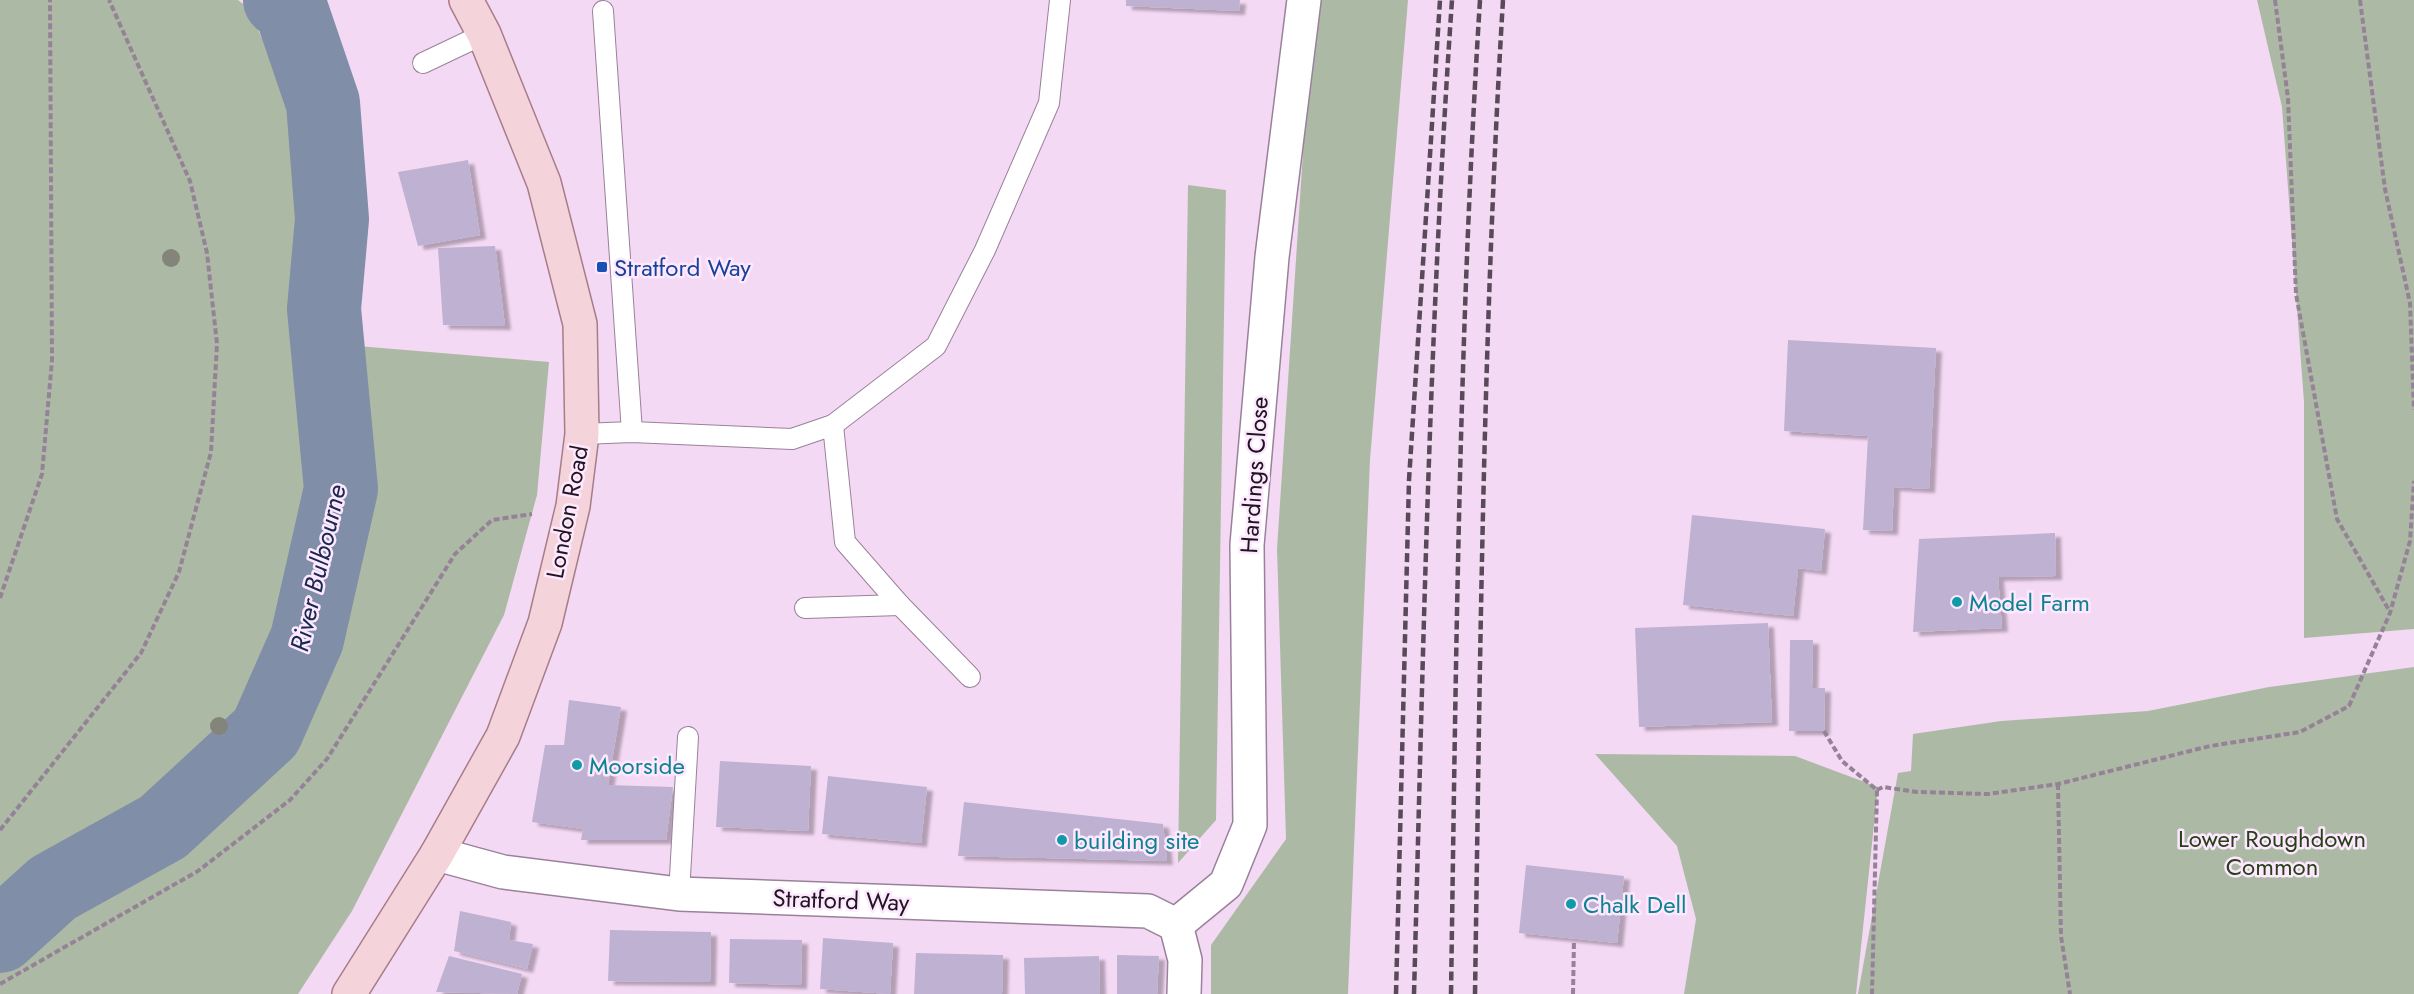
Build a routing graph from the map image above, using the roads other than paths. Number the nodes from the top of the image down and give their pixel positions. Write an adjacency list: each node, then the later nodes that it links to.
1 (466, 0): 5 (main road, London Road)
2 (1060, 0): 7 (lane)
3 (1304, 0): 16 (street, Hardings Close)
4 (603, 11): 8 (lane)
5 (483, 34): 6 (lane); 9 (main road, London Road)
6 (423, 63)
7 (833, 425): 8 (lane); 10 (lane)
8 (632, 432): 9 (lane)
9 (582, 434): 14 (main road, London Road)
10 (900, 605): 11 (lane); 12 (lane)
11 (805, 608)
12 (970, 677)
13 (688, 737): 15 (lane)
14 (437, 854): 15 (street, Stratford Way); 17 (main road, London Road)
15 (679, 894): 16 (street, Stratford Way)
16 (1176, 925): 18 (street)
17 (349, 994)
18 (1184, 994)

